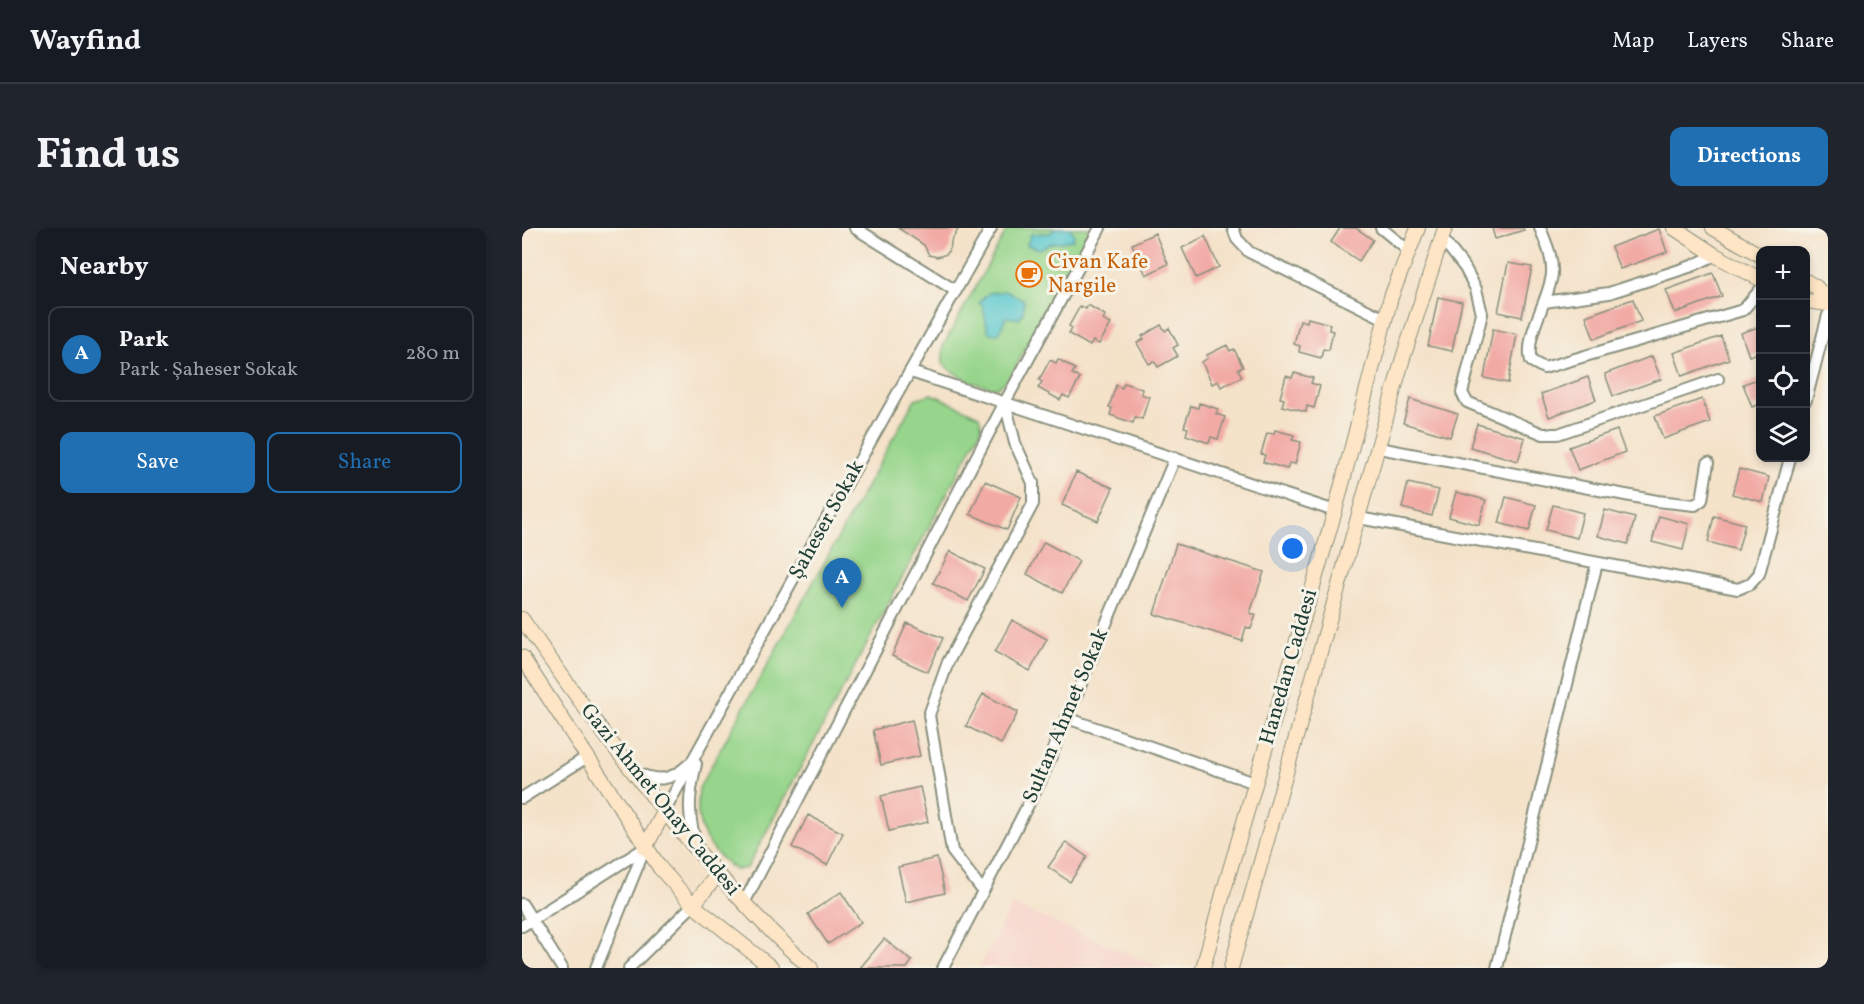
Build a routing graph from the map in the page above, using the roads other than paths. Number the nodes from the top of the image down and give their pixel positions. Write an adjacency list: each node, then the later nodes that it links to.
1 (855, 228): 16 (street)
2 (991, 228): 16 (street, Şaheser Sokak)
3 (1100, 228): 26 (street)
4 (1233, 228): 22 (street)
5 (1381, 228): 11 (street)
6 (1418, 228): 11 (street, Hanedan Caddesi)
7 (1540, 228): 19 (street)
8 (1674, 228): 13 (street)
9 (1713, 228): 12 (street)
10 (1443, 232): 24 (street); 27 (street, Hanedan Caddesi)
11 (1409, 251): 22 (street, Hanedan Caddesi)
12 (1756, 252)
13 (1715, 255): 14 (street); 19 (street)
14 (1756, 276)
15 (1810, 283): 20 (street)
16 (956, 291): 23 (street, Şaheser Sokak)
17 (1756, 296): 19 (street)
18 (1810, 301): 20 (street)
19 (1544, 302)
20 (1828, 302)
21 (1828, 315): 25 (street)
22 (1385, 319): 31 (street, Hanedan Caddesi)
23 (911, 372): 26 (street); 37 (street, Şaheser Sokak)
24 (1718, 379)
25 (1810, 385)
26 (1005, 402): 28 (street); 46 (street); 47 (street)
27 (1379, 448): 29 (street); 32 (street, Hanedan Caddesi)
28 (1174, 458): 31 (street); 36 (street, Sultan Ahmet Sokak)
29 (1708, 462)
30 (1789, 462): 33 (street)
31 (1335, 511): 32 (street); 40 (street, Hanedan Caddesi)
32 (1359, 518): 33 (street); 59 (street, Hanedan Caddesi)
33 (1597, 563): 60 (street)
34 (522, 619): 39 (street, Gazi Ahmet Onay Caddesi)
35 (522, 657): 38 (street, Gazi Ahmet Onay Caddesi)
36 (1067, 718): 40 (street); 46 (street, Sultan Ahmet Sokak)
37 (698, 755): 39 (street); 42 (street, Şaheser Sokak); 44 (street)
38 (587, 757): 41 (street); 43 (street, Gazi Ahmet Onay Caddesi)
39 (631, 771): 42 (street, Gazi Ahmet Onay Caddesi)
40 (1255, 783): 58 (street, Hanedan Caddesi)
41 (522, 798)
42 (664, 812): 43 (street); 44 (street, Gazi Ahmet Onay Caddesi)
43 (645, 848): 49 (street, Gazi Ahmet Onay Caddesi); 50 (street); 53 (street)
44 (699, 852): 45 (street, Gazi Ahmet Onay Caddesi)
45 (718, 874): 47 (street, Gazi Ahmet Onay Caddesi); 49 (street)
46 (983, 891): 57 (street, Sultan Ahmet Sokak)
47 (744, 903): 56 (street, Gazi Ahmet Onay Caddesi)
48 (522, 904): 50 (street)
49 (693, 905): 54 (street); 55 (street, Gazi Ahmet Onay Caddesi)
50 (532, 919): 51 (street); 52 (street)
51 (522, 926)
52 (562, 968)
53 (596, 968)
54 (629, 968)
55 (772, 968)
56 (811, 968)
57 (943, 968)
58 (1203, 968)
59 (1231, 968)
60 (1497, 968)

